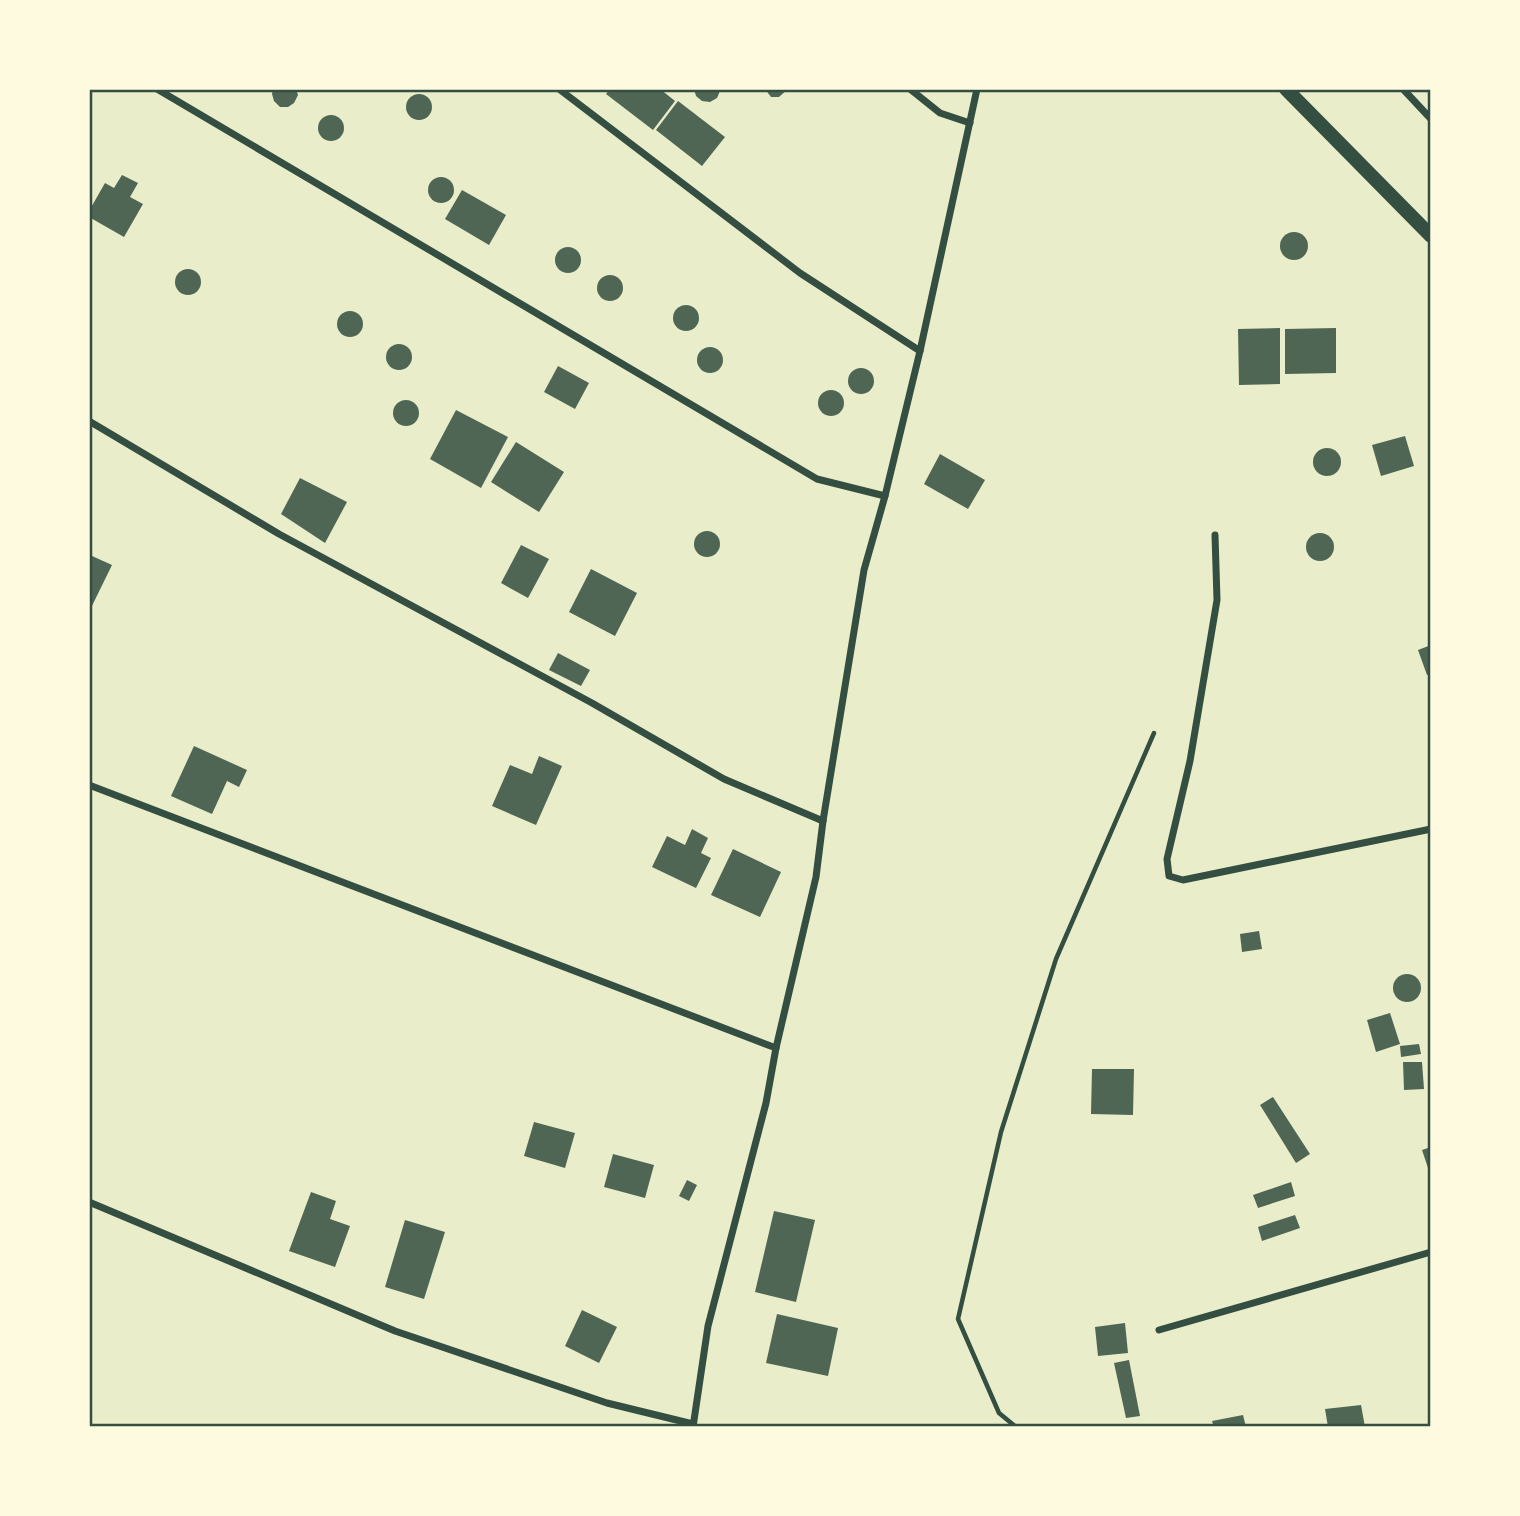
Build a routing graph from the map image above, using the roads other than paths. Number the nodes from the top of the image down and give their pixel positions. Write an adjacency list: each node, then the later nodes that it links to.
1 (157, 89): 12 (street)
2 (559, 89): 10 (street)
3 (910, 89): 8 (street)
4 (976, 89): 8 (street)
5 (1286, 89): 9 (main road)
6 (1403, 89): 7 (street)
7 (1431, 119)
8 (970, 123): 10 (street)
9 (1431, 236)
10 (920, 351): 12 (street)
11 (89, 421): 15 (street)
12 (885, 496): 15 (street)
13 (1216, 535): 16 (street)
14 (89, 785): 17 (street)
15 (823, 821): 17 (street)
16 (1431, 829)
17 (776, 1048): 21 (street)
18 (89, 1202): 21 (street)
19 (1431, 1252): 20 (street)
20 (1159, 1330)
21 (693, 1425)

